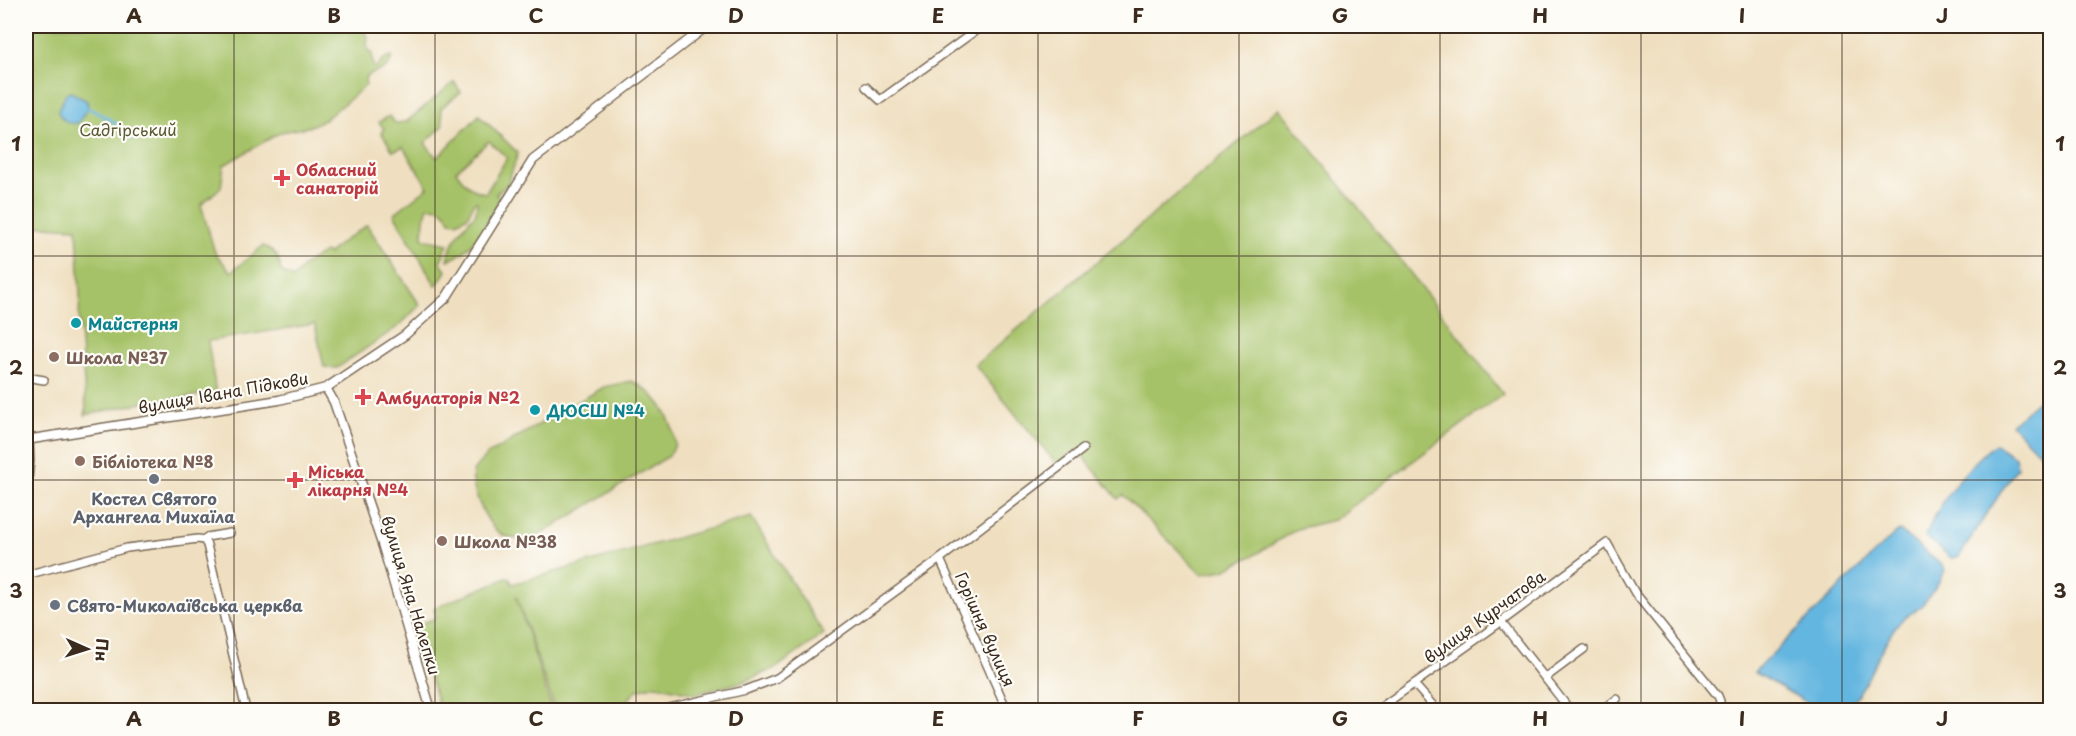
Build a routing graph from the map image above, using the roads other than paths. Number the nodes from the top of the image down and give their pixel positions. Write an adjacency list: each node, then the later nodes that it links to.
1 (707, 26): 8 (street, вулиця Івана Підкови)
2 (963, 26): 4 (street)
3 (982, 26): 4 (street)
4 (970, 34): 5 (street)
5 (866, 87)
6 (26, 377): 7 (street)
7 (44, 380)
8 (326, 388): 9 (street, вулиця Івана Підкови); 22 (street, вулиця Яна Налепки)
9 (27, 440): 11 (street)
10 (1083, 449): 14 (street)
11 (26, 499)
12 (230, 533): 13 (street)
13 (204, 540): 15 (street); 21 (street)
14 (940, 559): 23 (street); 24 (street, Горішня вулиця)
15 (26, 574)
16 (1502, 622): 18 (street); 19 (street, вулиця Курчатова); 29 (street, вулиця Курчатова)
17 (1584, 649): 18 (street)
18 (1545, 678): 27 (street)
19 (1414, 684): 25 (street, вулиця Курчатова); 26 (street)
20 (1617, 699): 28 (street)
21 (246, 711)
22 (431, 711)
23 (660, 711)
24 (1007, 711)
25 (1377, 711)
26 (1437, 711)
27 (1570, 711)
28 (1602, 711)
29 (1718, 711)

